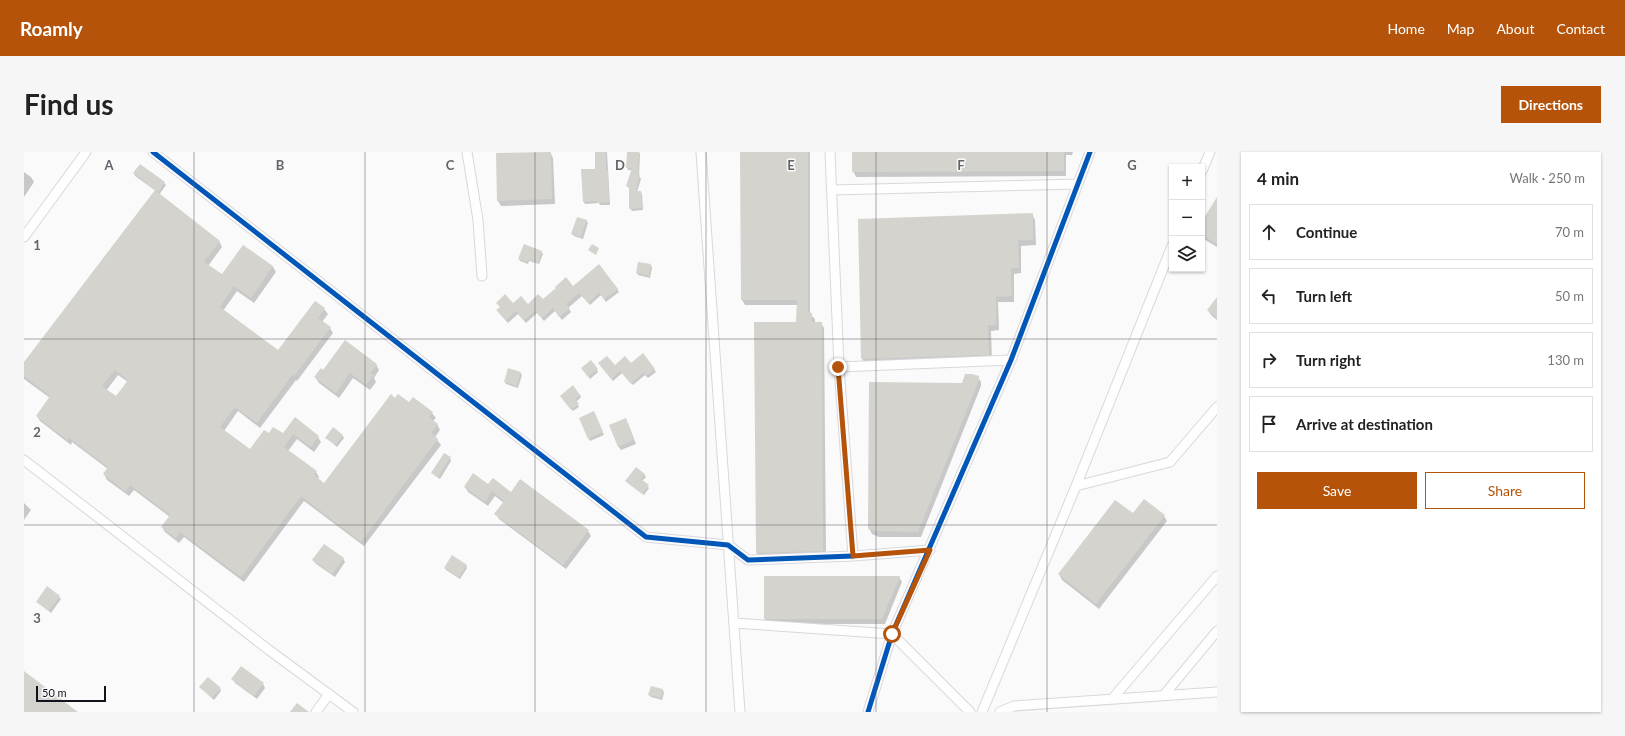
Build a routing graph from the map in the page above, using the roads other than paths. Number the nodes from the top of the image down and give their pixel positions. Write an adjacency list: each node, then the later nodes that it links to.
1 (86, 152): 11 (street)
2 (153, 152): 19 (street)
3 (467, 152): 13 (street)
4 (701, 152): 19 (street)
5 (830, 152): 10 (street)
6 (1090, 152): 9 (street)
7 (1210, 152): 8 (street)
8 (1205, 164)
9 (1078, 184): 10 (street); 14 (street)
10 (832, 190): 15 (street)
11 (24, 237)
12 (1169, 254): 18 (street)
13 (482, 276)
14 (1011, 360): 15 (street); 20 (street)
15 (838, 367): 21 (street)
16 (1217, 407): 18 (street)
17 (24, 460): 27 (street)
18 (1076, 486): 35 (street)
19 (728, 545): 21 (street); 23 (street)
20 (930, 550): 21 (street); 25 (street)
21 (853, 556)
22 (1217, 576): 29 (street)
23 (734, 624): 25 (street); 32 (street)
24 (1217, 631): 28 (street)
25 (892, 634): 33 (street); 34 (street)
26 (1217, 692): 28 (street)
27 (329, 694): 30 (street); 31 (street)
28 (1164, 695): 29 (street)
29 (1114, 698): 36 (street)
30 (316, 712)
31 (353, 712)
32 (740, 712)
33 (868, 712)
34 (970, 712)
35 (982, 712)
36 (1000, 712)

